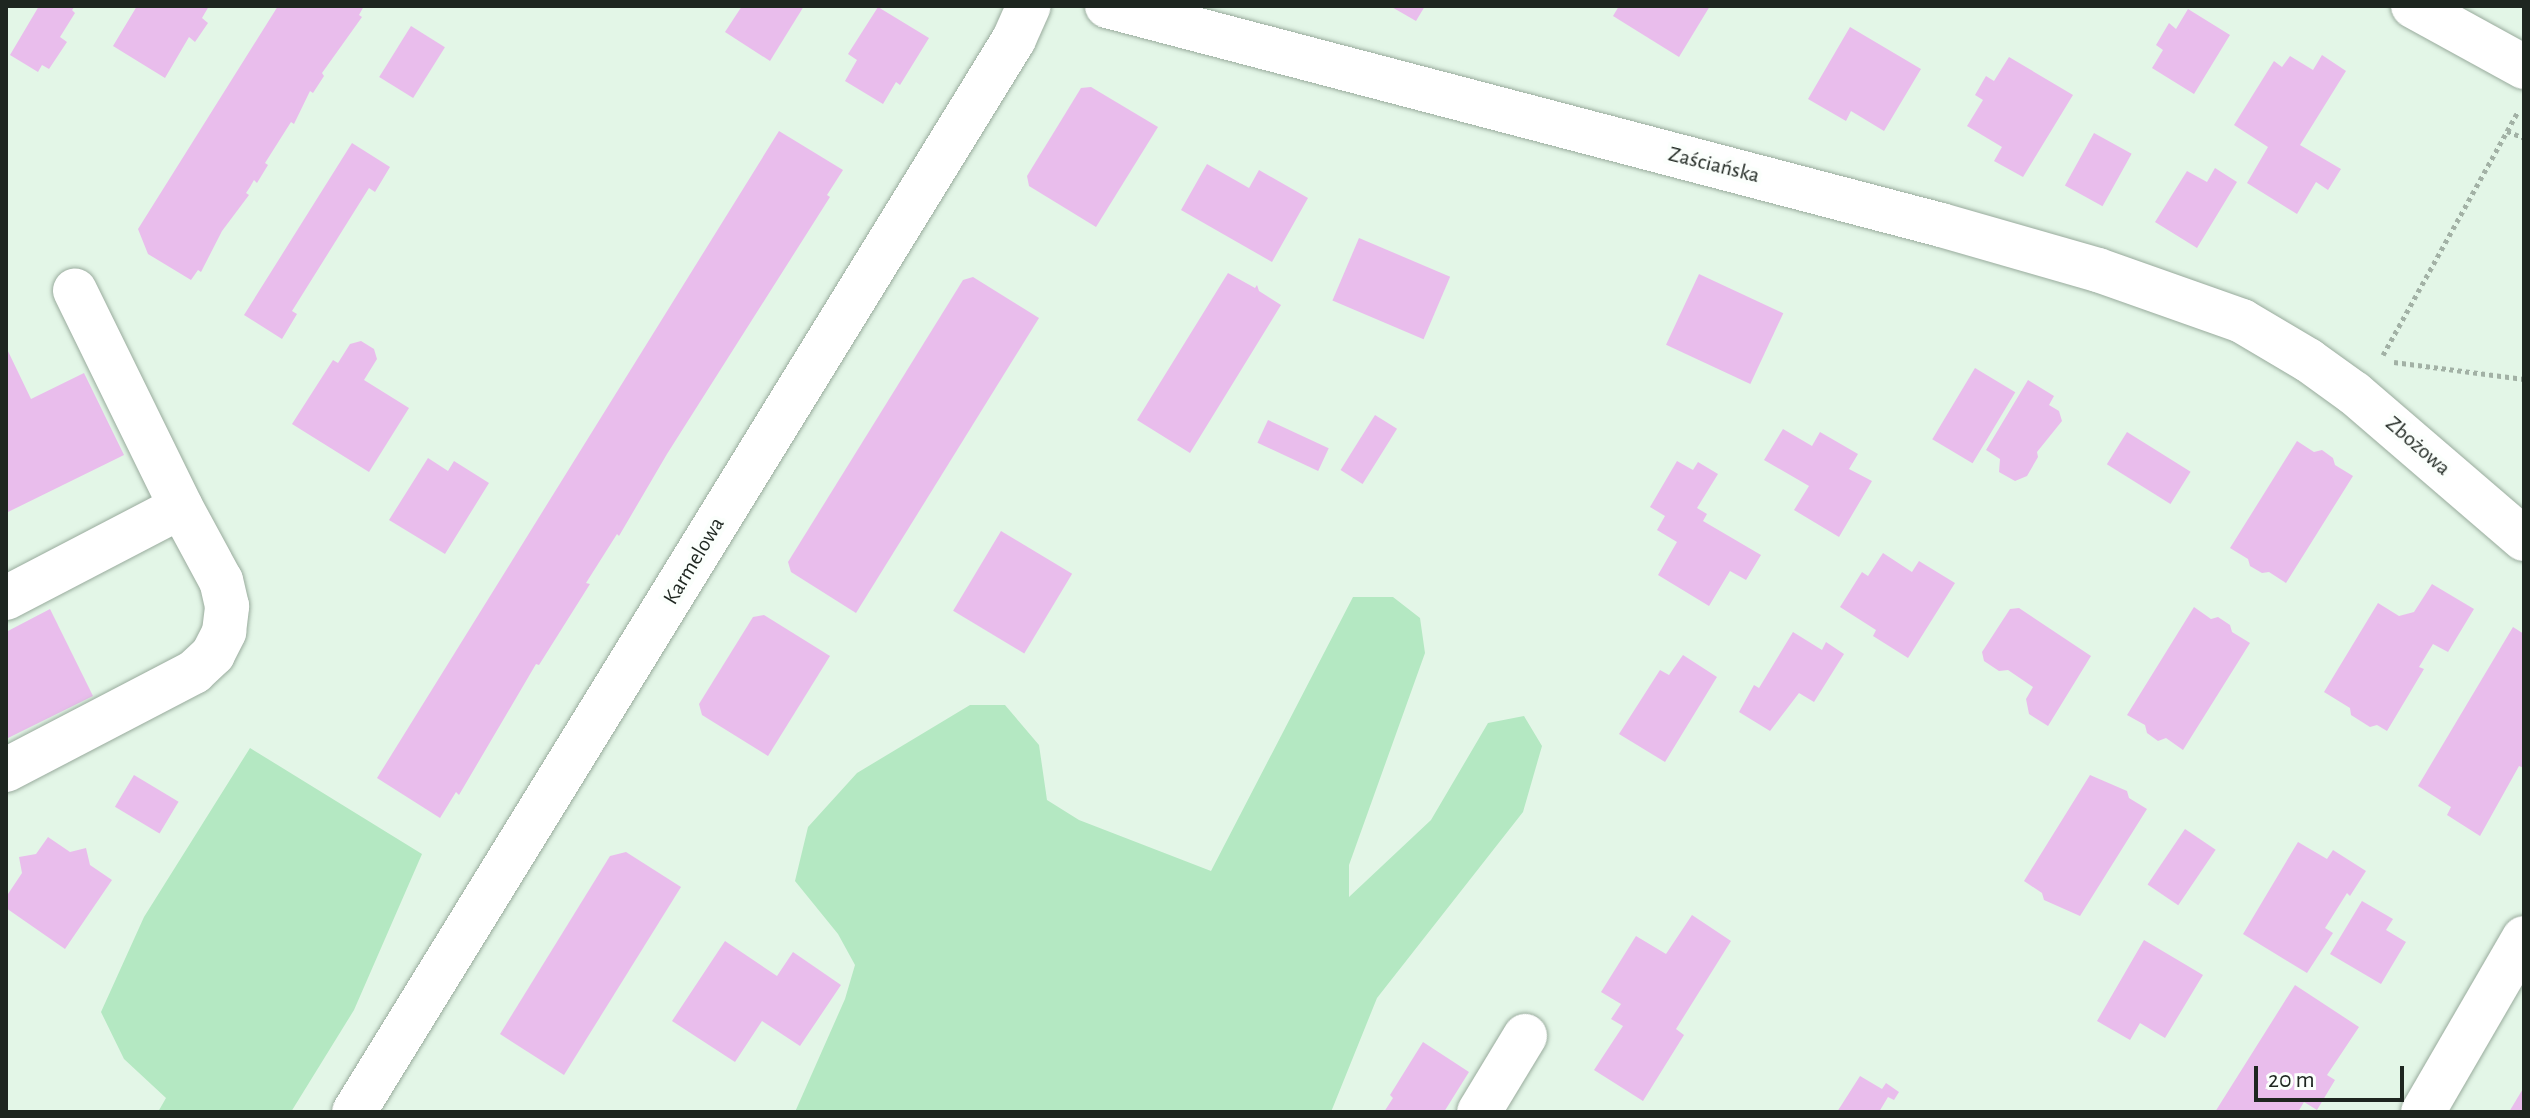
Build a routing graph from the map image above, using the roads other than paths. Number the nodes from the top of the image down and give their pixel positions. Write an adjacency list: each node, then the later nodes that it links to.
1 (1029, 6): 13 (street, Karmelowa)
2 (1107, 6): 6 (street, Zaściańska)
3 (2413, 6): 4 (street)
4 (2524, 67)
5 (75, 291): 7 (street)
6 (2308, 360): 8 (street, Zbożowa)
7 (181, 507): 9 (street); 10 (street)
8 (2524, 539)
9 (6, 598)
10 (6, 770)
11 (2524, 938): 15 (street)
12 (1525, 1036): 14 (street)
13 (354, 1112)
14 (1479, 1112)
15 (2423, 1112)

